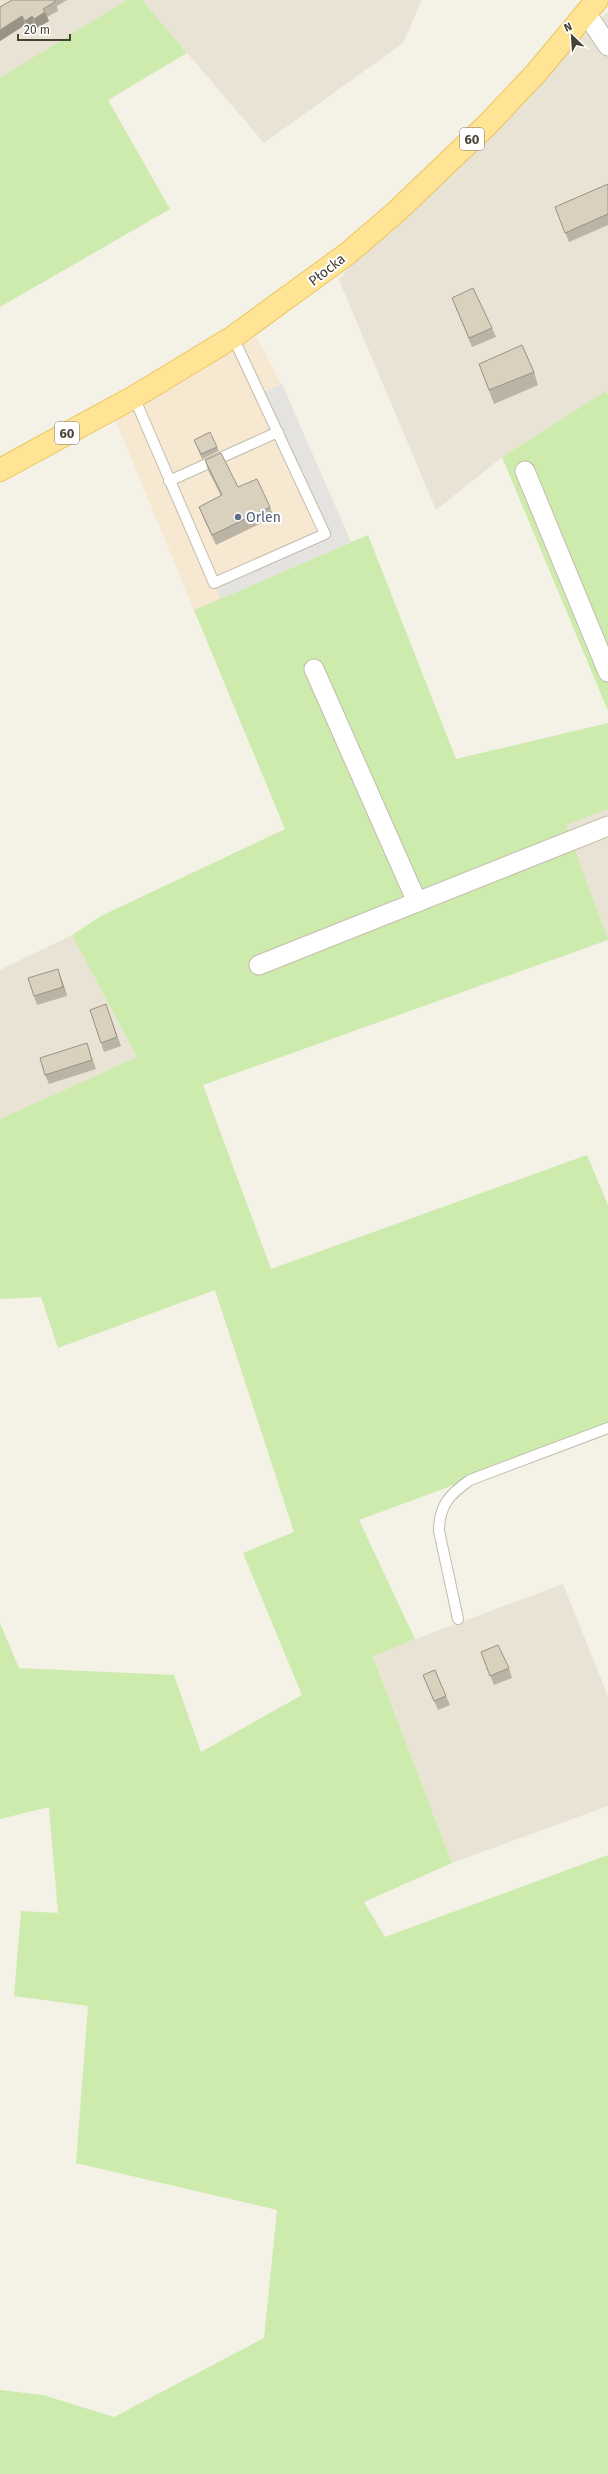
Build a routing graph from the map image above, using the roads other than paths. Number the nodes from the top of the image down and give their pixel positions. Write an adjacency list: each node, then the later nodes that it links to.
1 (591, 7): 2 (street); 3 (main road, Płocka / 60)
2 (608, 46)
3 (233, 337): 4 (main road, Płocka / 60); 5 (lane)
4 (134, 397): 6 (main road, Płocka / 60); 8 (lane)
5 (278, 432): 8 (lane); 8 (lane)
6 (0, 470)
7 (525, 471): 10 (street)
8 (169, 481)
9 (314, 669): 12 (street)
10 (608, 672)
11 (608, 826): 12 (street)
12 (417, 902): 13 (street)
13 (260, 965)
14 (608, 1428): 15 (lane)
15 (458, 1619)

